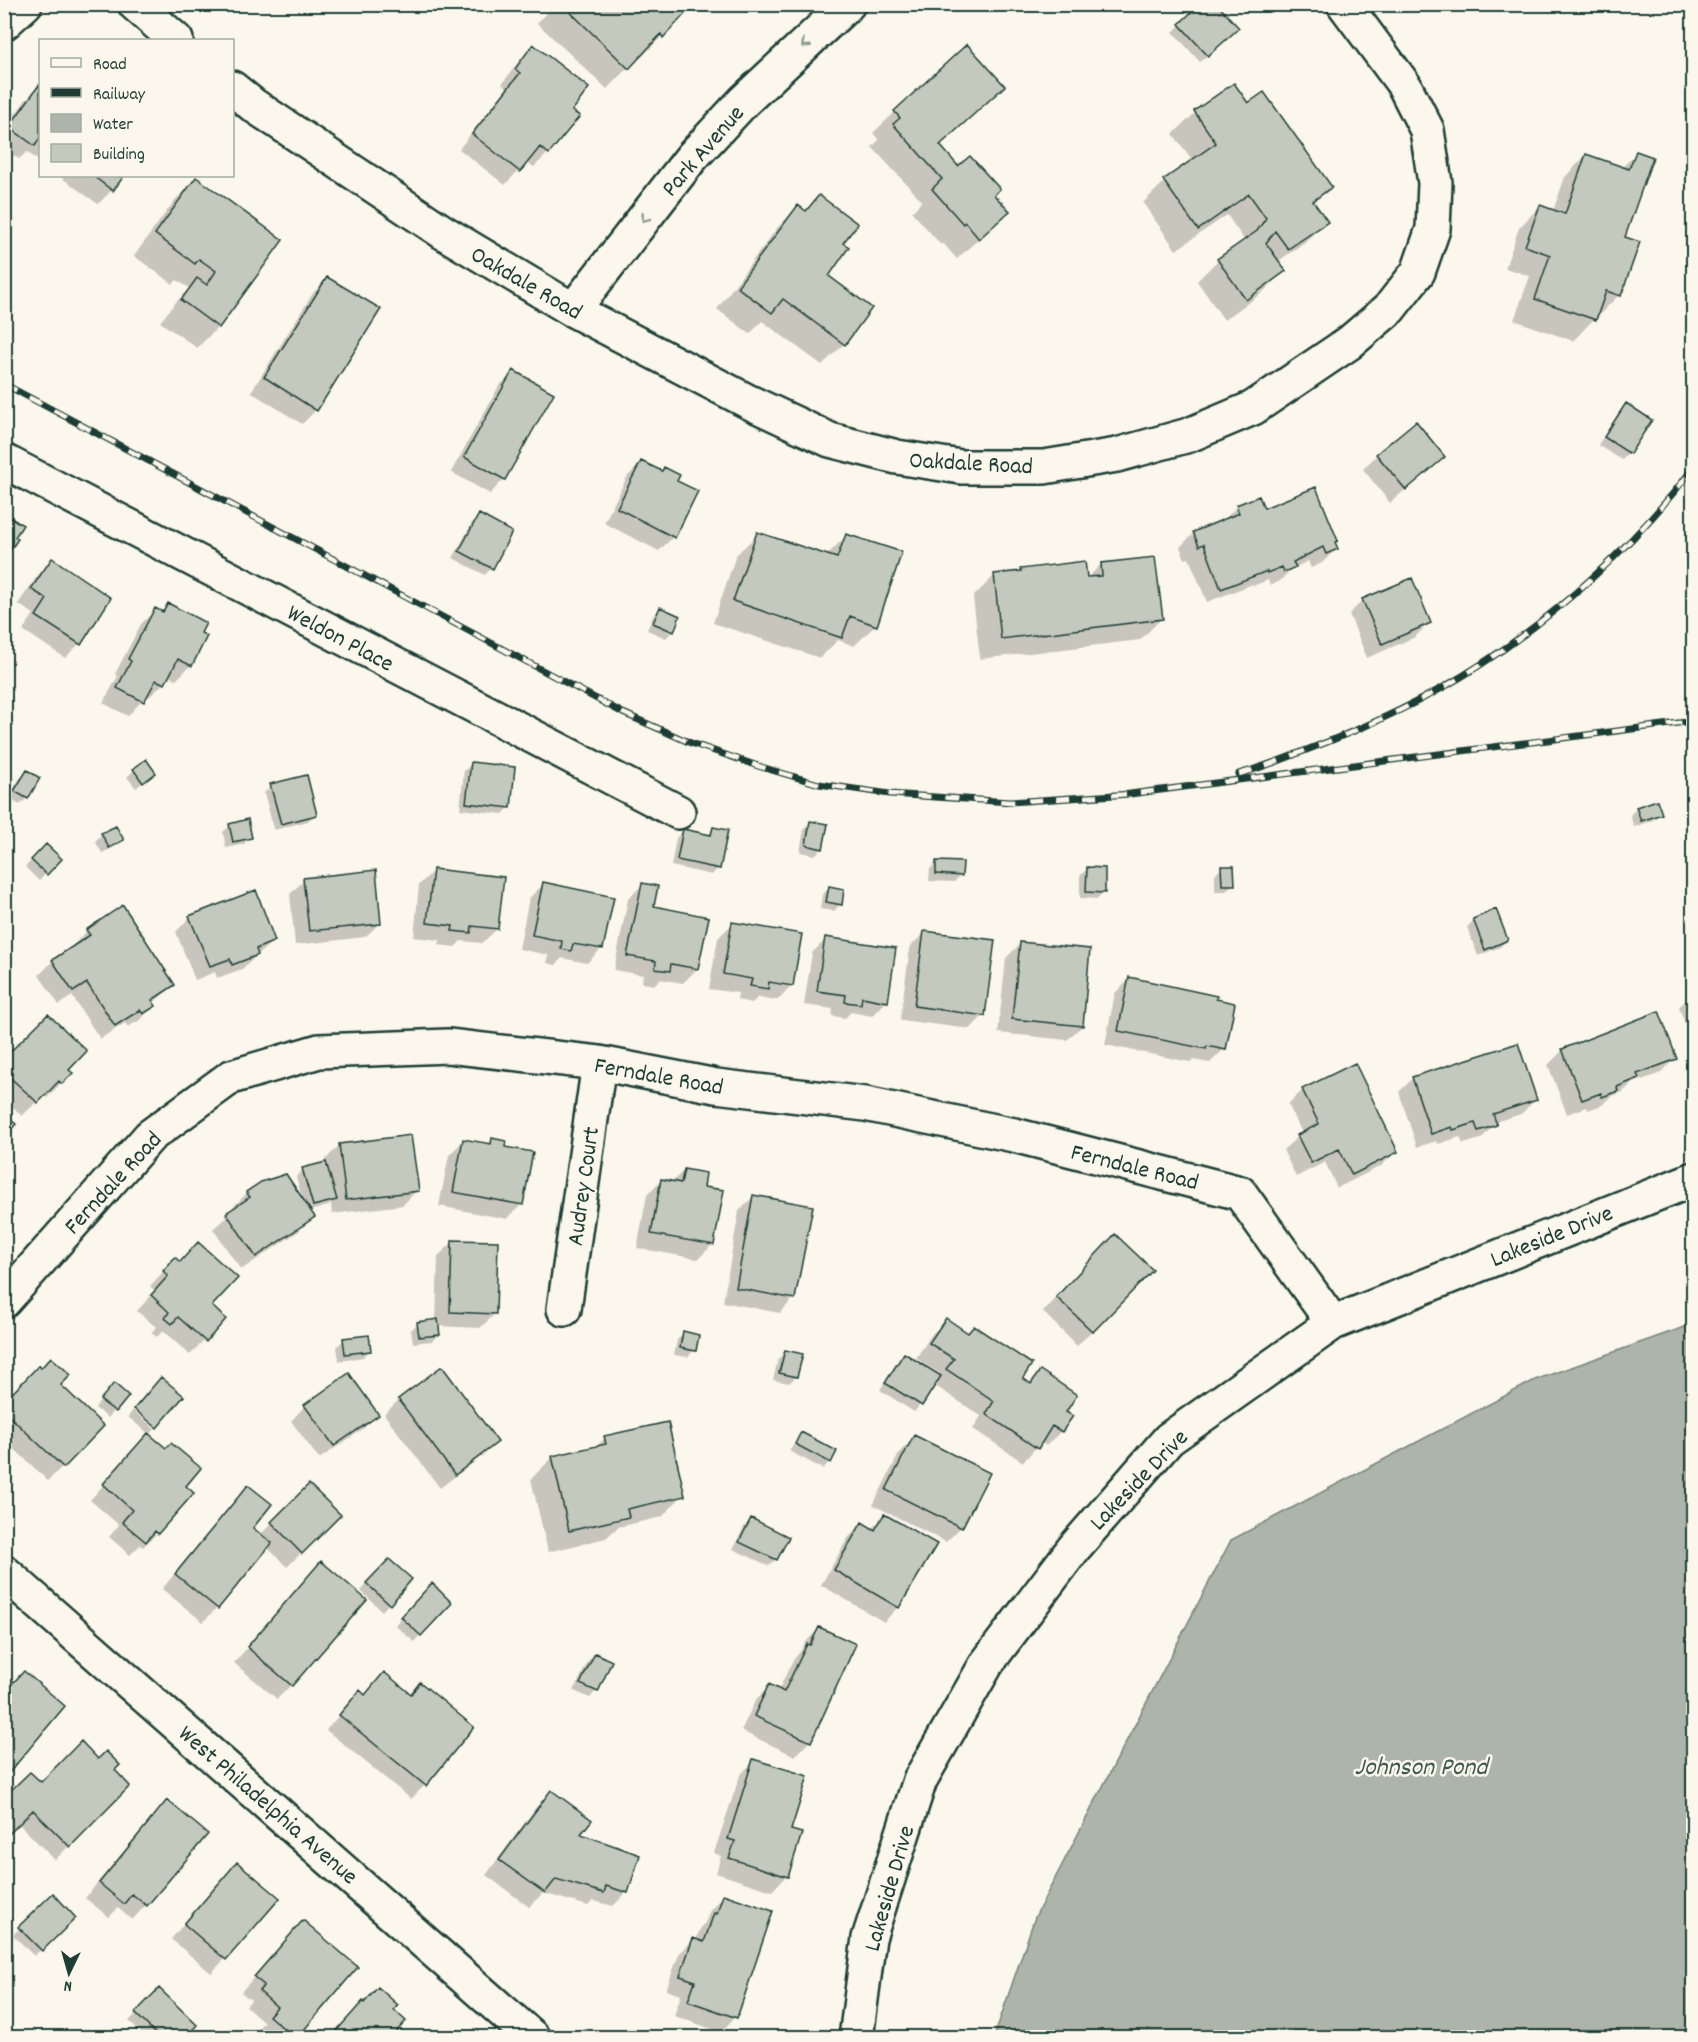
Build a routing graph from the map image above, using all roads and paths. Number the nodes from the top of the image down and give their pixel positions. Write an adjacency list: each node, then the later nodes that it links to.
1 (26, 4): 5 (street)
2 (135, 4): 6 (street)
3 (848, 4): 8 (street, Park Avenue, one-way to 8)
4 (1344, 4): 8 (street, Oakdale Road)
5 (4, 23)
6 (175, 39)
7 (234, 90): 8 (street, Oakdale Road)
8 (573, 310)
9 (4, 461): 10 (street, Weldon Place)
10 (678, 812)
11 (598, 1063): 13 (street, Ferndale Road); 14 (street, Audrey Court); 15 (street, Ferndale Road)
12 (1694, 1179): 15 (street, Lakeside Drive)
13 (4, 1301)
14 (564, 1309)
15 (1333, 1323): 18 (street, Lakeside Drive)
16 (4, 1572): 17 (street, West Philadelphia Avenue)
17 (523, 2034)
18 (856, 2037)

